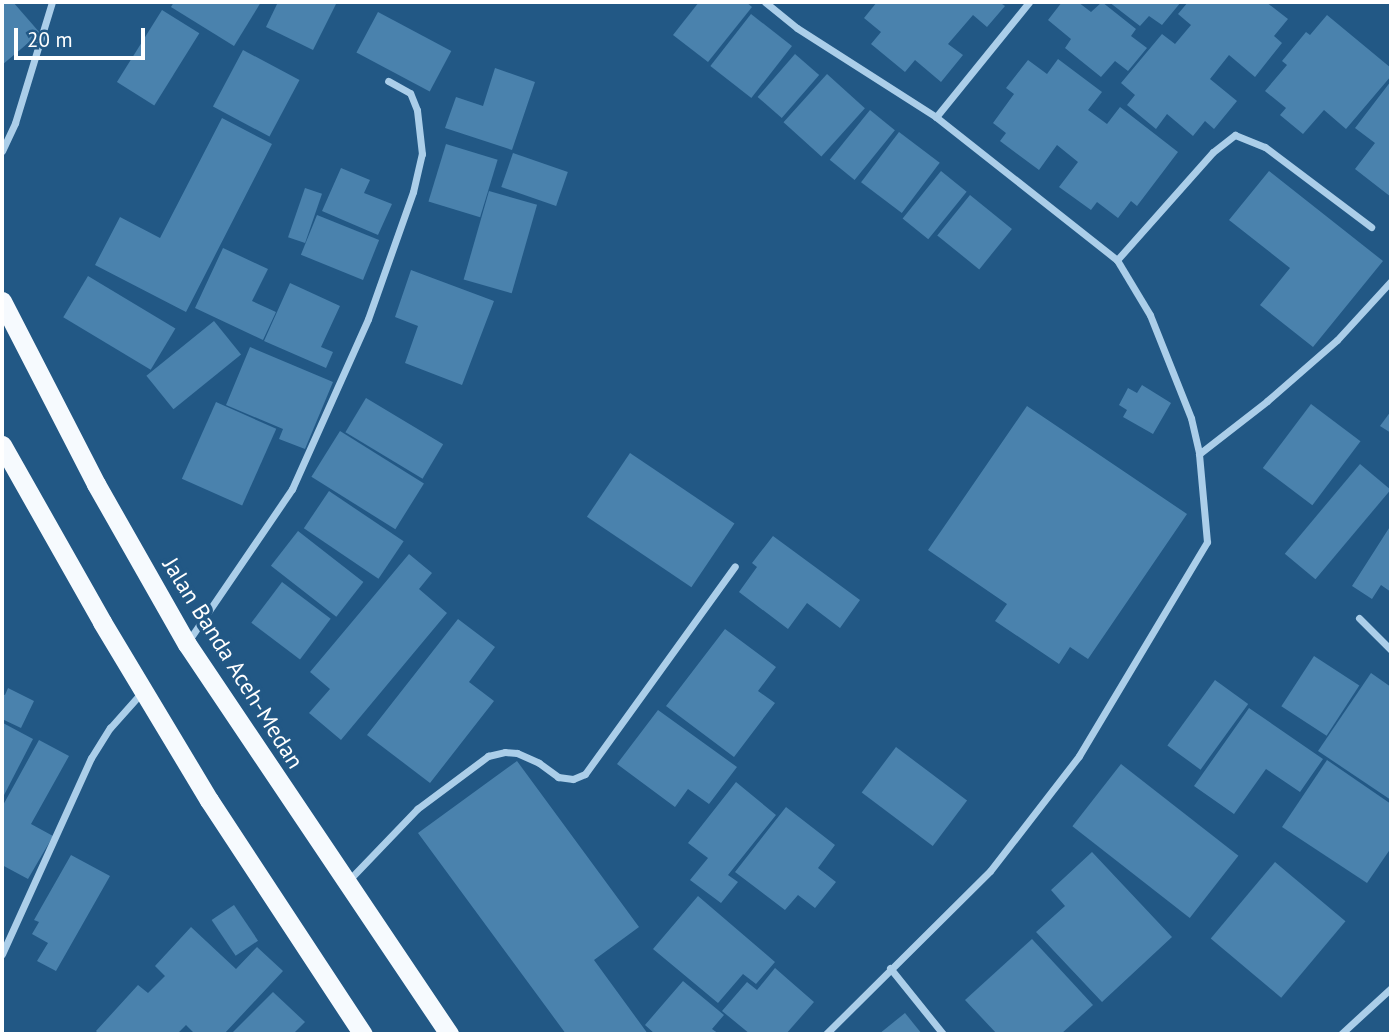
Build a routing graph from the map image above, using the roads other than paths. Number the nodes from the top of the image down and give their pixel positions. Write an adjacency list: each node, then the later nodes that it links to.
1 (52, 2): 6 (street)
2 (765, 2): 5 (street)
3 (1029, 2): 5 (street)
4 (387, 81): 15 (street)
5 (936, 117): 8 (street)
6 (2, 151)
7 (1371, 227): 8 (street)
8 (1117, 260): 12 (street)
9 (1391, 281): 12 (street)
10 (2, 302): 15 (highway, Jalan Banda Aceh-Medan)
11 (2, 445): 17 (highway)
12 (1199, 454): 20 (street)
13 (736, 566): 18 (street)
14 (1359, 618): 16 (street)
15 (187, 644): 18 (highway, Jalan Banda Aceh-Medan)
16 (1391, 650)
17 (144, 690): 19 (street); 22 (highway)
18 (345, 884): 23 (highway, Jalan Banda Aceh-Medan)
19 (2, 954)
20 (890, 968): 24 (street); 25 (street)
21 (1391, 988): 26 (street)
22 (363, 1034)
23 (449, 1034)
24 (826, 1034)
25 (943, 1034)
26 (1341, 1034)

